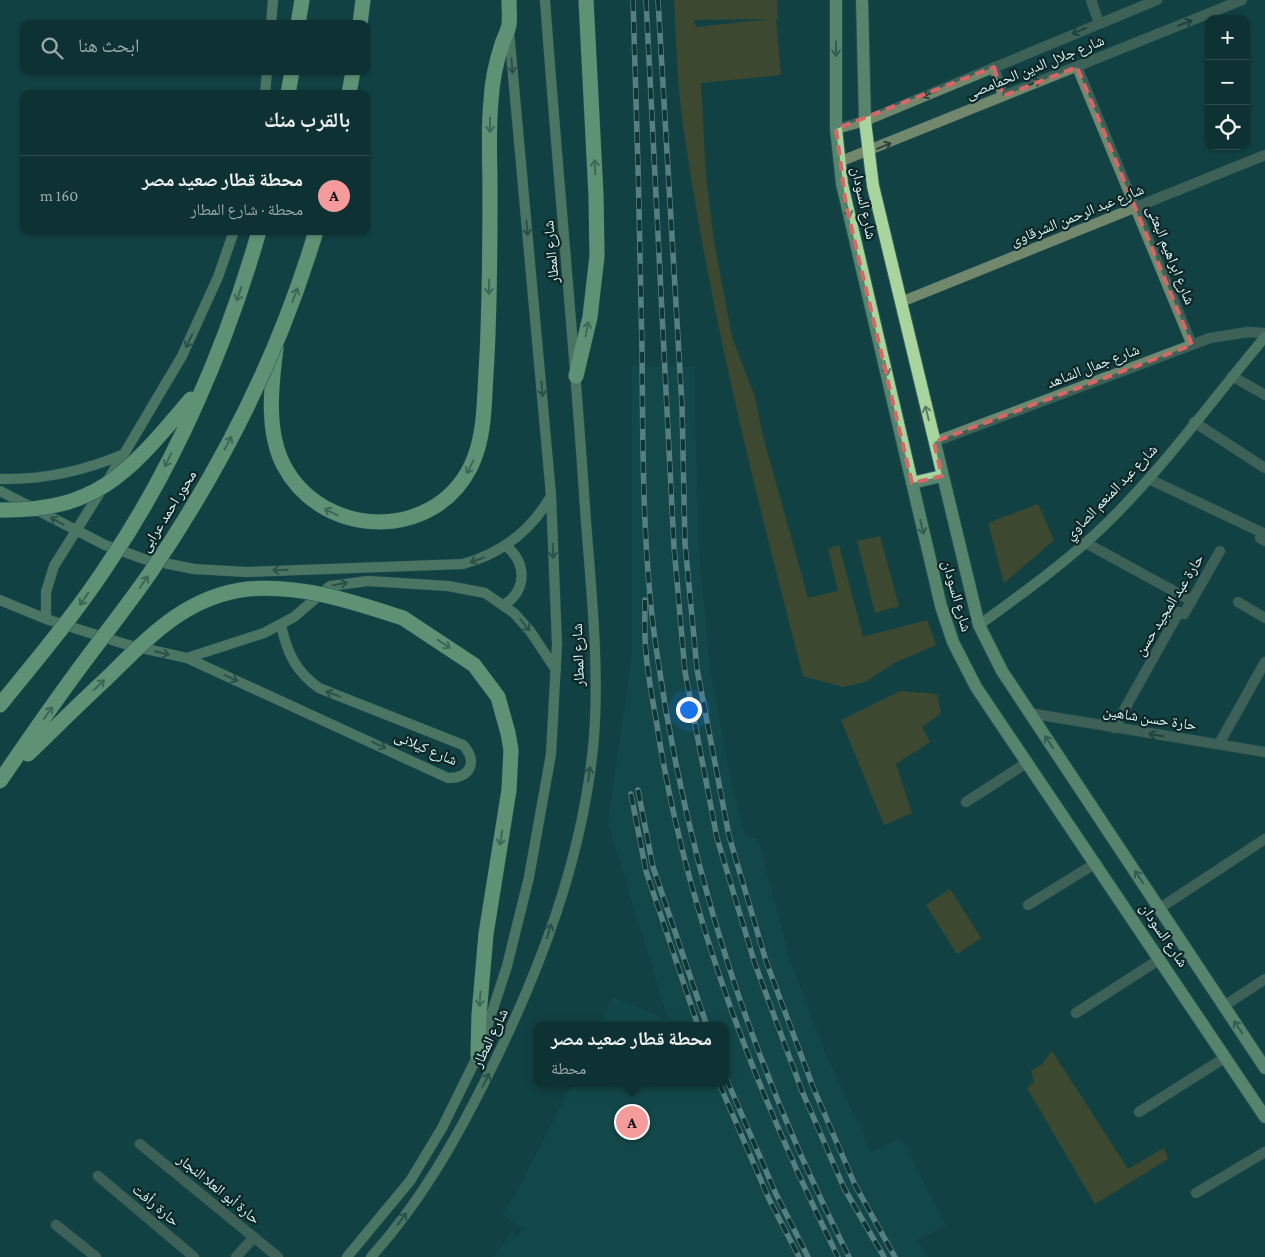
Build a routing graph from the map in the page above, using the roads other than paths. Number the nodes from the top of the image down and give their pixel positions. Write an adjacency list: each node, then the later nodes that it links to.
1 (274, 0): 13 (street)
2 (302, 0): 14 (highway)
3 (363, 0): 15 (highway)
4 (504, 0): 17 (street, شارع المطار)
5 (509, 0): 17 (highway)
6 (545, 0): 41 (street, شارع المطار)
7 (586, 0): 41 (highway, one-way to 7)
8 (836, 0): 28 (main road, شارع السودان, one-way to 28)
9 (862, 0): 27 (main road, شارع السودان)
10 (1091, 0): 16 (street)
11 (1157, 0): 16 (street, شارع جلال الدين الحمامصى)
12 (1242, 0): 18 (street, شارع جلال الدين الحمامصى, one-way to 12)
13 (272, 20)
14 (299, 20)
15 (360, 20)
16 (1099, 23): 19 (street, شارع جلال الدين الحمامصى, one-way to 19)
17 (509, 26): 39 (highway, one-way to 39); 54 (street, شارع المطار, one-way to 54)
18 (1077, 66): 26 (street, شارع جلال الدين الحمامصى, one-way to 18); 32 (street, شارع ابراهيم البعثى)
19 (994, 68): 26 (street); 27 (street, شارع جلال الدين الحمامصى, one-way to 27)
20 (267, 75): 23 (street)
21 (291, 75): 24 (highway)
22 (352, 75): 25 (highway)
23 (265, 90)
24 (289, 90)
25 (350, 90)
26 (1003, 96): 29 (street, شارع جلال الدين الحمامصى, one-way to 26)
27 (865, 121): 28 (street, شارع جلال الدين الحمامصى); 29 (main road, شارع السودان)
28 (836, 129): 31 (main road, شارع السودان)
29 (868, 152): 31 (street, شارع جلال الدين الحمامصى); 36 (main road, شارع السودان)
30 (1265, 155): 32 (street, شارع عبد الرحمن الشرقاوى)
31 (839, 162): 52 (main road, شارع السودان, one-way to 52)
32 (1135, 208): 36 (street, شارع عبد الرحمن الشرقاوى); 40 (street, شارع ابراهيم البعثى)
33 (233, 235): 47 (street, one-way to 47)
34 (258, 235): 43 (highway, محور احمد عرابى, one-way to 43, bridge)
35 (315, 235): 39 (highway, محور احمد عرابى, one-way to 35, bridge)
36 (901, 302): 46 (main road, شارع السودان, one-way to 36)
37 (1265, 333): 40 (street, شارع جمال الشاهد)
38 (1265, 337): 42 (street, شارع عبد المنعم الصاوي)
39 (277, 340): 78 (highway, محور احمد عرابى, one-way to 39, bridge)
40 (1192, 345): 46 (street, شارع جمال الشاهد)
41 (576, 376): 104 (street, شارع المطار, one-way to 41)
42 (1232, 376): 44 (street); 45 (street, شارع عبد المنعم الصاوي)
43 (202, 387): 55 (highway, bridge); 72 (highway, محور احمد عرابى, one-way to 72, bridge)
44 (1265, 395)
45 (1194, 422): 48 (street); 51 (street, شارع عبد المنعم الصاوي)
46 (934, 442): 49 (main road, شارع السودان)
47 (124, 454): 50 (street); 56 (street)
48 (1265, 468)
49 (942, 476): 52 (main road); 68 (main road, شارع السودان)
50 (0, 479)
51 (1149, 479): 57 (street); 58 (street, شارع عبد المنعم الصاوي)
52 (912, 483): 77 (main road, شارع السودان, one-way to 77)
53 (0, 491): 56 (street, one-way to 53)
54 (551, 495): 59 (street); 71 (street, شارع المطار, one-way to 71)
55 (0, 510)
56 (76, 531): 59 (street, one-way to 56); 66 (street)
57 (1265, 540)
58 (1086, 543): 62 (street); 68 (street, شارع عبد المنعم الصاوي)
59 (506, 546): 64 (street)
60 (1220, 551): 62 (street, حارة عبد المجيد حسن)
61 (0, 600): 66 (street)
62 (1192, 601): 74 (street, حارة عبد المجيد حسن)
63 (1238, 602): 65 (street)
64 (504, 605): 67 (street, one-way to 64); 71 (street, one-way to 71)
65 (1265, 618)
66 (46, 619): 69 (street, one-way to 69)
67 (280, 624): 69 (street); 69 (street, شارع كيلانى, one-way to 67)
68 (979, 625): 73 (main road, شارع السودان)
69 (187, 658)
70 (1265, 662): 75 (street)
71 (557, 671): 88 (street, شارع المطار)
72 (0, 705)
73 (1030, 713): 74 (street, حارة حسن شاهين); 83 (main road, شارع السودان, one-way to 73)
74 (1114, 728): 75 (street, حارة حسن شاهين, one-way to 74)
75 (1219, 744): 76 (street, حارة حسن شاهين)
76 (1265, 752)
77 (1028, 762): 79 (street); 81 (main road, شارع السودان)
78 (1, 780): 88 (highway, one-way to 88, bridge)
79 (966, 802)
80 (1265, 839): 83 (street)
81 (1096, 863): 82 (street); 84 (main road, شارع السودان)
82 (1028, 905)
83 (1160, 908): 86 (main road, شارع السودان)
84 (1160, 959): 87 (street); 89 (main road, شارع السودان)
85 (1265, 979): 86 (street)
86 (1224, 1006): 90 (main road, شارع السودان, one-way to 86)
87 (1076, 1013)
88 (478, 1055): 103 (street, شارع المطار)
89 (1226, 1057): 91 (street); 92 (main road, شارع السودان)
90 (1265, 1068)
91 (1139, 1112)
92 (1265, 1117)
93 (140, 1144): 98 (street, حارة أبو العلا النجار)
94 (1265, 1152): 96 (street)
95 (98, 1176): 100 (street, حارة رأفت)
96 (1196, 1193)
97 (56, 1225): 99 (street)
98 (254, 1237): 101 (street); 102 (street, حارة أبو العلا النجار)
99 (96, 1257)
100 (194, 1257)
101 (236, 1257)
102 (278, 1257)
103 (347, 1257)
104 (371, 1257)

